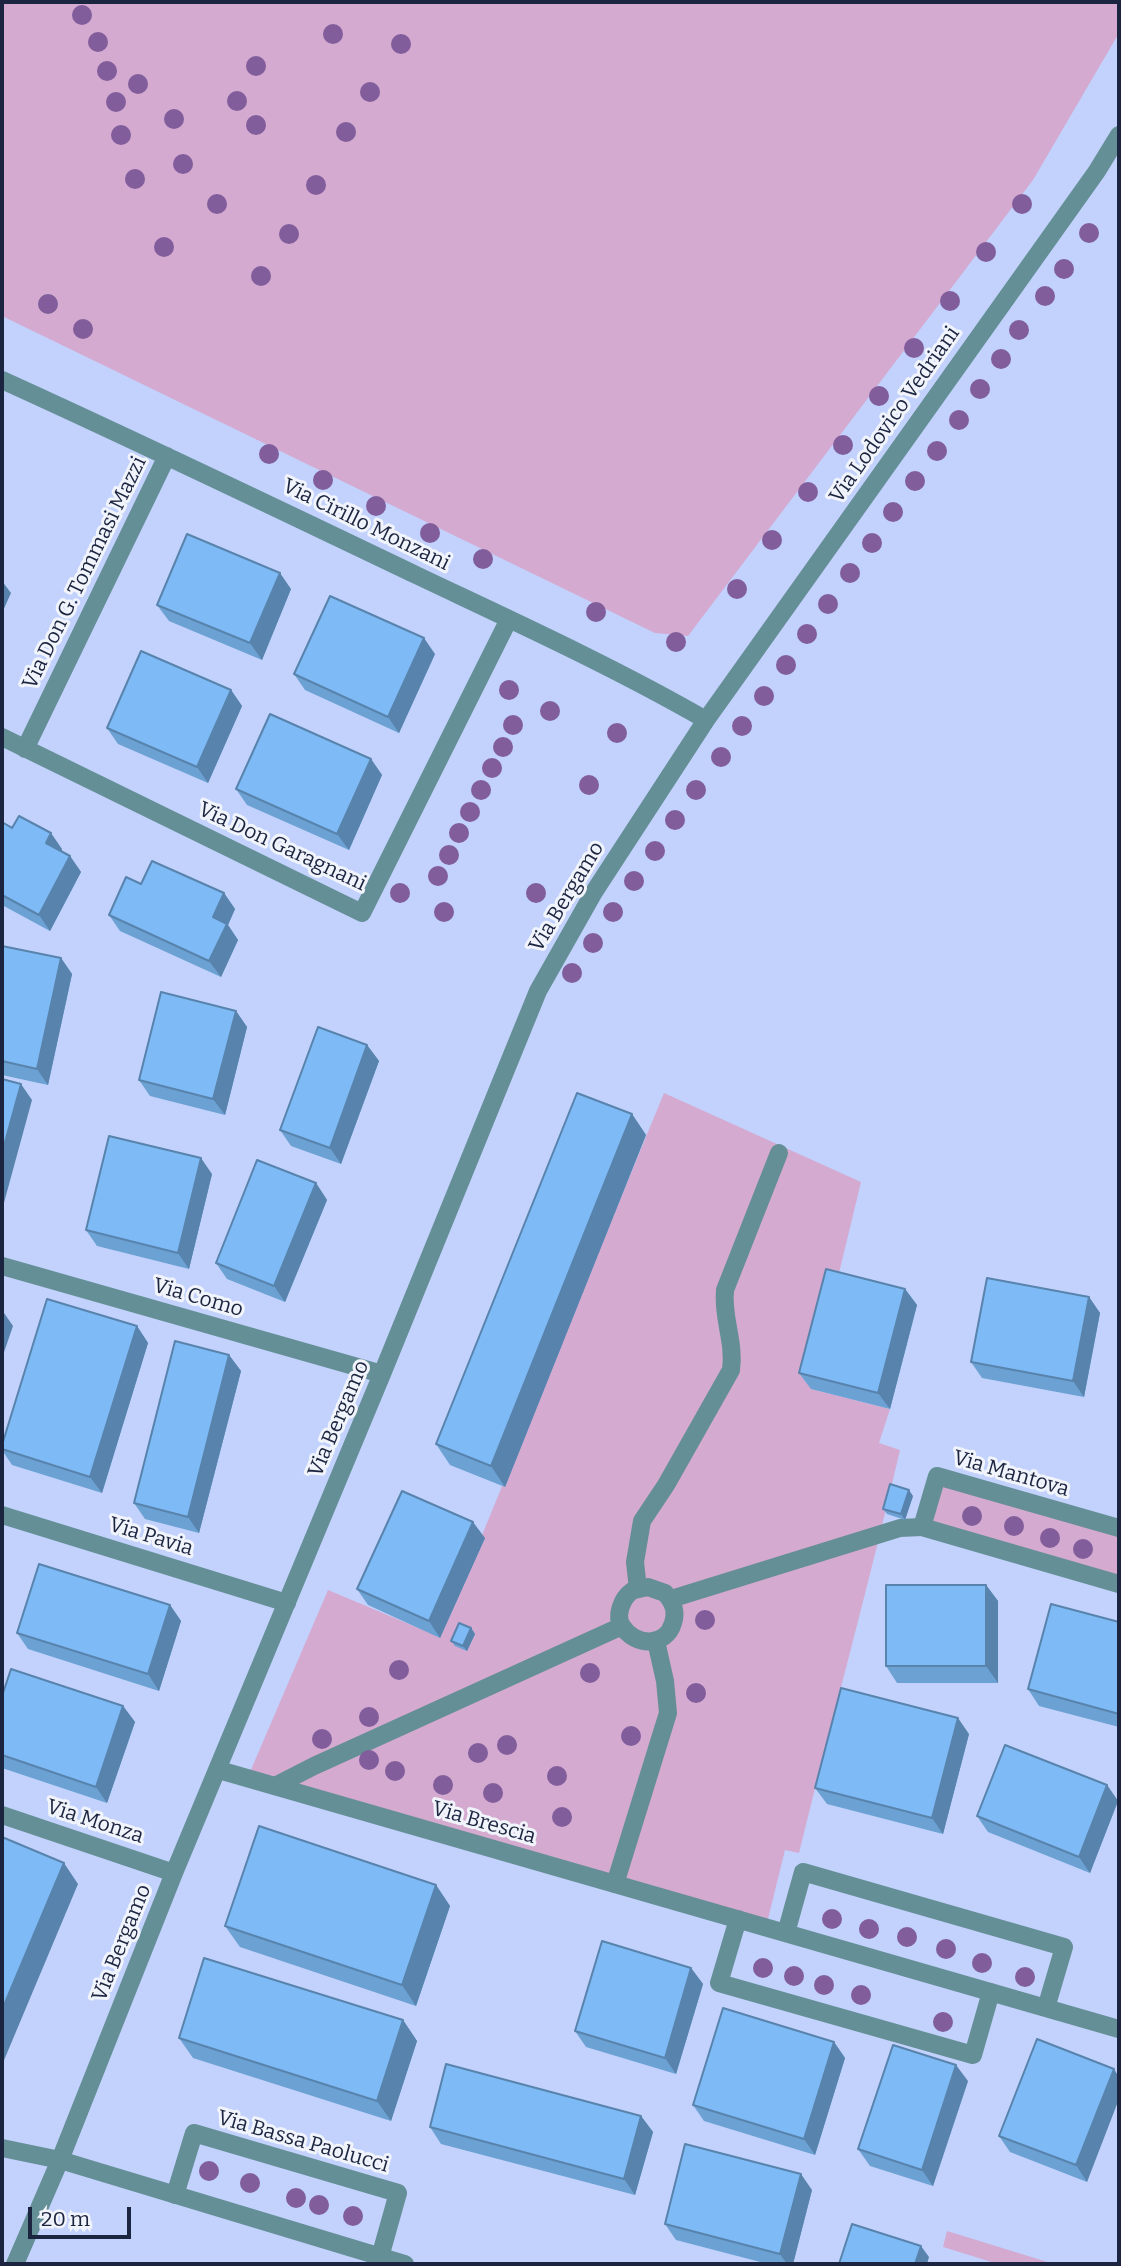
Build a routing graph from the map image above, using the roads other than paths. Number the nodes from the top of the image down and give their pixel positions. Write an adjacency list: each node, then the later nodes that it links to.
1 (1119, 135): 5 (street, Via Lodovico Vedriani)
2 (2, 380): 3 (street, Via Cirillo Monzani)
3 (167, 456): 4 (street, Via Cirillo Monzani); 7 (street, Via Don G. Tommasi Mazzi)
4 (509, 619): 5 (street, Via Cirillo Monzani); 7 (street, Via Don Garagnani)
5 (706, 719): 10 (street, Via Bergamo)
6 (2, 737): 7 (street, Via Don Garagnani)
7 (25, 749)
8 (779, 1153): 15 (street)
9 (2, 1266): 10 (street, Via Como)
10 (382, 1374): 17 (street, Via Bergamo)
11 (2, 1515): 17 (street, Via Pavia)
12 (922, 1527): 13 (street, Via Mantova); 14 (street); 16 (street)
13 (1119, 1528)
14 (1119, 1584)
15 (638, 1589): 16 (street); 18 (street)
16 (671, 1599): 19 (street)
17 (287, 1603): 20 (street, Via Bergamo)
18 (622, 1626): 19 (street); 21 (street)
19 (656, 1641): 24 (street)
20 (219, 1770): 21 (street, Via Brescia); 23 (street, Via Bergamo)
21 (275, 1786): 24 (street, Via Brescia)
22 (2, 1815): 23 (street, Via Monza)
23 (174, 1873): 31 (street, Via Bergamo)
24 (615, 1884): 25 (street, Via Brescia)
25 (738, 1919): 26 (street, Via Brescia); 27 (street)
26 (786, 1933): 27 (street, Via Brescia); 28 (street)
27 (991, 1992): 28 (street, Via Brescia)
28 (1046, 2008): 29 (street, Via Brescia)
29 (1119, 2029)
30 (2, 2148): 31 (street)
31 (60, 2160): 32 (street); 34 (street, Via Bergamo)
32 (175, 2195): 33 (street); 33 (street, Via Bassa Paolucci)
33 (380, 2257): 35 (street)
34 (15, 2264)
35 (405, 2264)

